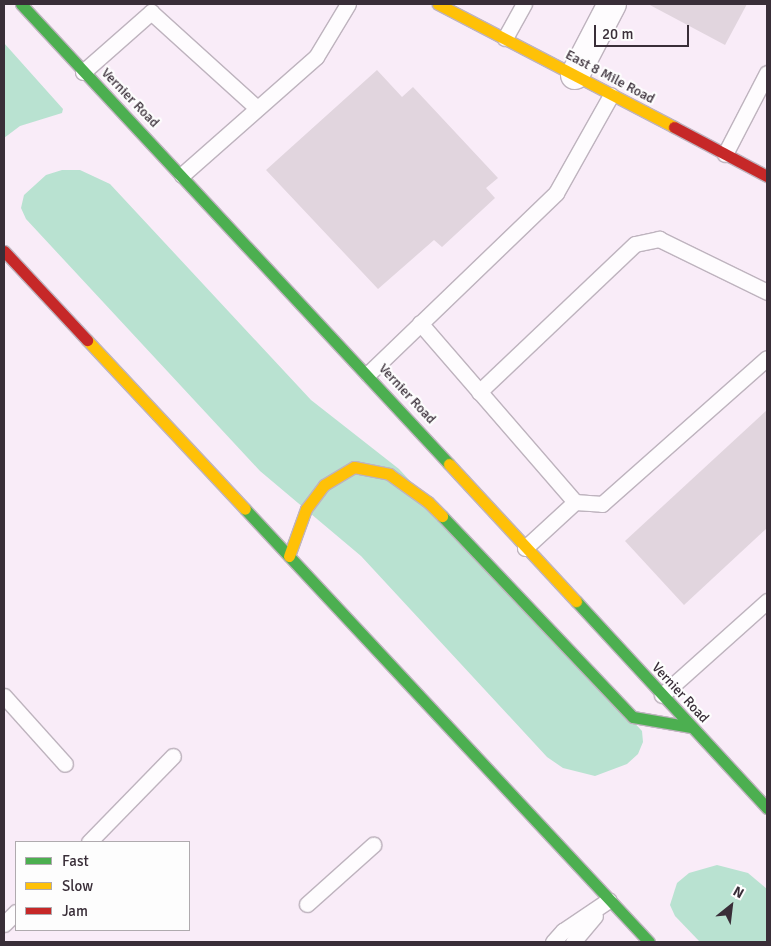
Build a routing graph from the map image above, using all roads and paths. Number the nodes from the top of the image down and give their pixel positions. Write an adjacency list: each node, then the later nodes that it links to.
1 (21, 4): 7 (main road, Vernier Road)
2 (348, 4): 11 (lane)
3 (438, 4): 6 (main road, East 8 Mile Road)
4 (524, 4): 6 (lane)
5 (612, 4): 9 (street)
6 (505, 38): 9 (main road, East 8 Mile Road)
7 (84, 72): 11 (lane); 13 (main road, Vernier Road)
8 (767, 73): 12 (lane)
9 (575, 75): 10 (main road, East 8 Mile Road)
10 (611, 95): 12 (main road, East 8 Mile Road); 17 (lane)
11 (257, 108): 13 (lane)
12 (724, 154): 14 (main road, East 8 Mile Road)
13 (182, 175): 19 (main road, Vernier Road)
14 (767, 176)
15 (4, 251): 23 (main road)
16 (767, 292): 20 (lane)
17 (420, 324): 19 (lane); 20 (lane)
18 (767, 358): 21 (lane)
19 (368, 374): 22 (main road, Vernier Road)
20 (480, 392): 21 (lane)
21 (575, 502): 22 (lane)
22 (526, 548): 25 (main road, Vernier Road)
23 (289, 556): 27 (main road); 33 (main road)
24 (767, 601): 25 (lane)
25 (662, 695): 27 (main road, Vernier Road)
26 (4, 696): 29 (lane)
27 (691, 727): 30 (main road, Vernier Road)
28 (173, 756): 31 (lane)
29 (65, 764)
30 (767, 808)
31 (89, 841)
32 (373, 845): 34 (lane)
33 (609, 900): 37 (lane); 38 (lane); 39 (main road)
34 (307, 904)
35 (15, 913): 36 (lane)
36 (4, 924)
37 (553, 942)
38 (573, 942)
39 (648, 942)

